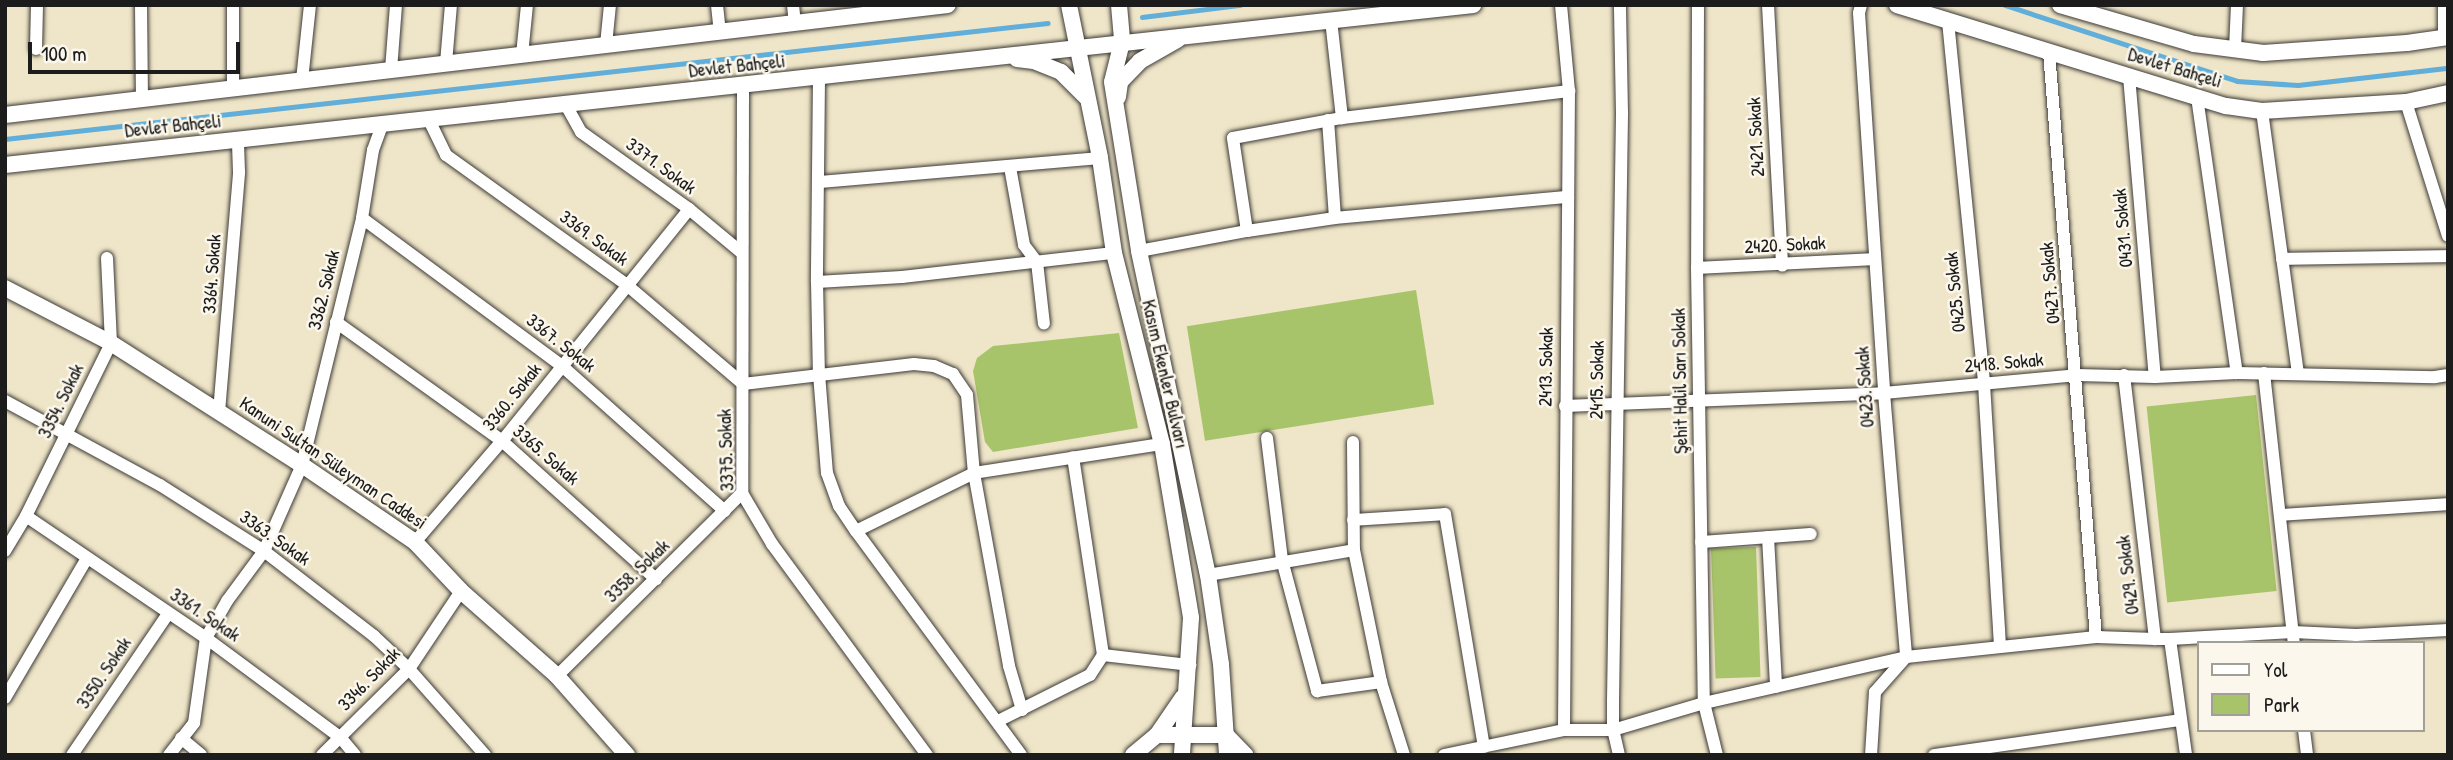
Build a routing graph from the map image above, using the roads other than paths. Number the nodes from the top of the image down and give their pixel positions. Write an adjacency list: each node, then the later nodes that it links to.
1 (37, 5): 35 (street)
2 (141, 5): 50 (street)
3 (233, 5): 46 (street)
4 (310, 5): 44 (street)
5 (396, 5): 41 (street)
6 (451, 5): 40 (street)
7 (527, 5): 38 (street)
8 (610, 5): 33 (street)
9 (717, 5): 29 (street)
10 (793, 5): 28 (street)
11 (947, 5): 24 (street, Devlet Bahçeli)
12 (1069, 5): 34 (street, Kasım Ekenler Bulvarı)
13 (1119, 5): 32 (street, Kasım Ekenler Bulvarı)
14 (1473, 5): 26 (street, Devlet Bahçeli)
15 (1561, 5): 47 (street, 2413. Sokak)
16 (1620, 5): 103 (street, 2415. Sokak)
17 (1698, 5): 81 (street, Şehit Halil Sarı Sokak)
18 (1768, 5): 80 (street, 2421. Sokak)
19 (1861, 5): 77 (street, 0423. Sokak)
20 (1897, 5): 27 (street, Devlet Bahçeli)
21 (2060, 5): 25 (street, Devlet Bahçeli)
22 (2237, 5): 36 (street)
23 (2444, 5): 31 (street)
24 (867, 10): 28 (street, Devlet Bahçeli)
25 (2104, 12): 36 (street, Devlet Bahçeli)
26 (1331, 20): 30 (street, Devlet Bahçeli); 57 (street)
27 (1948, 21): 37 (street, Devlet Bahçeli); 98 (street, 0425. Sokak)
28 (795, 23): 29 (street, Devlet Bahçeli)
29 (720, 32): 33 (street, Devlet Bahçeli)
30 (1188, 35): 32 (street, Devlet Bahçeli); 54 (street)
31 (2446, 37): 36 (street, Devlet Bahçeli)
32 (1122, 42): 34 (street, Devlet Bahçeli); 54 (street, Kasım Ekenler Bulvarı)
33 (606, 45): 38 (street, Devlet Bahçeli)
34 (1078, 46): 39 (street, Devlet Bahçeli); 51 (street, Kasım Ekenler Bulvarı)
35 (36, 49)
36 (2235, 49)
37 (2049, 52): 42 (street, Devlet Bahçeli); 95 (street, 0427. Sokak)
38 (522, 54): 40 (street, Devlet Bahçeli)
39 (997, 57): 43 (street, Devlet Bahçeli); 51 (street)
40 (446, 63): 41 (street, Devlet Bahçeli)
41 (391, 70): 44 (street, Devlet Bahçeli)
42 (2129, 76): 49 (street, Devlet Bahçeli); 96 (street, 0431. Sokak)
43 (819, 78): 45 (street, Devlet Bahçeli); 65 (street)
44 (302, 80): 46 (street, Devlet Bahçeli)
45 (743, 87): 53 (street, Devlet Bahçeli); 73 (street, 3375. Sokak)
46 (233, 88): 50 (street, Devlet Bahçeli)
47 (1569, 91): 57 (street); 66 (street, 2413. Sokak)
48 (2448, 93): 52 (street, Devlet Bahçeli)
49 (2197, 97): 55 (street, Devlet Bahçeli); 89 (street)
50 (142, 98): 56 (street, Devlet Bahçeli)
51 (1088, 100): 62 (street, Kasım Ekenler Bulvarı)
52 (2406, 102): 55 (street, Devlet Bahçeli); 71 (street)
53 (566, 105): 58 (street, Devlet Bahçeli); 67 (street, 3371. Sokak)
54 (1116, 106): 72 (street, Kasım Ekenler Bulvarı)
55 (2262, 111): 78 (street)
56 (5, 115)
57 (1342, 118): 59 (street)
58 (429, 120): 60 (street, Devlet Bahçeli); 83 (street, 3369. Sokak)
59 (1328, 120): 69 (street); 70 (street)
60 (382, 125): 61 (street, Devlet Bahçeli); 68 (street, 3362. Sokak)
61 (238, 139): 63 (street, Devlet Bahçeli); 104 (street, 3364. Sokak)
62 (1100, 158): 64 (street); 74 (street, Kasım Ekenler Bulvarı)
63 (5, 165)
64 (1010, 167): 65 (street); 79 (street)
65 (820, 182): 82 (street)
66 (1568, 197): 69 (street); 102 (street, 2413. Sokak)
67 (689, 209): 73 (street, 3371. Sokak); 83 (street, 3360. Sokak)
68 (362, 218): 85 (street, 3362. Sokak); 88 (street, 3367. Sokak)
69 (1335, 218): 70 (street)
70 (1247, 231): 72 (street)
71 (2448, 236)
72 (1139, 251): 129 (street, Kasım Ekenler Bulvarı)
73 (741, 252): 97 (street, 3375. Sokak)
74 (1114, 253): 79 (street); 109 (street, Kasım Ekenler Bulvarı)
75 (2448, 256): 78 (street)
76 (107, 258): 87 (street, 3354. Sokak)
77 (1875, 259): 80 (street, 2420. Sokak); 99 (street, 0423. Sokak)
78 (2283, 259): 93 (street)
79 (1037, 262): 82 (street); 86 (street)
80 (1782, 266): 81 (street, 2420. Sokak)
81 (1697, 268): 101 (street, Şehit Halil Sarı Sokak)
82 (817, 282): 91 (street)
83 (628, 286): 88 (street, 3360. Sokak); 97 (street, 3369. Sokak)
84 (5, 288): 87 (street, Kanuni Sultan Süleyman Caddesi)
85 (336, 322): 107 (street, 3365. Sokak); 111 (street, 3362. Sokak)
86 (1044, 324)
87 (111, 343): 104 (street, Kanuni Sultan Süleyman Caddesi); 105 (street, 3354. Sokak)
88 (562, 366): 107 (street, 3360. Sokak); 115 (street, 3367. Sokak)
89 (2237, 373): 90 (street, 2418. Sokak); 96 (street, 2418. Sokak)
90 (2264, 373): 93 (street, 2418. Sokak); 116 (street)
91 (819, 374): 97 (street); 112 (street); 119 (street)
92 (2124, 374): 95 (street, 2418. Sokak); 96 (street, 2418. Sokak); 137 (street, 0429. Sokak)
93 (2298, 374): 94 (street, 2418. Sokak)
94 (2448, 374)
95 (2077, 375): 98 (street, 2418. Sokak); 134 (street, 0427. Sokak)
96 (2155, 377)
97 (743, 384): 113 (street, 3375. Sokak)
98 (1983, 384): 99 (street, 2418. Sokak); 139 (street, 0425. Sokak)
99 (1884, 393): 101 (street, 2418. Sokak); 141 (street, 0423. Sokak)
100 (5, 401): 105 (street, 3363. Sokak)
101 (1700, 401): 103 (street, 2418. Sokak); 123 (street, Şehit Halil Sarı Sokak)
102 (1564, 406): 103 (street, 2418. Sokak); 153 (street, 2413. Sokak)
103 (1615, 406): 154 (street, 2415. Sokak)
104 (219, 412): 111 (street, Kanuni Sultan Süleyman Caddesi)
105 (67, 435): 117 (street, 3354. Sokak); 126 (street, 3363. Sokak)
106 (1267, 438): 128 (street)
107 (502, 441): 122 (street, 3360. Sokak); 130 (street, 3365. Sokak)
108 (1353, 442): 118 (street)
109 (1162, 444): 110 (street); 142 (street, Kasım Ekenler Bulvarı)
110 (1073, 457): 112 (street); 140 (street)
111 (302, 465): 122 (street, Kanuni Sultan Süleyman Caddesi); 126 (street, 3362. Sokak)
112 (974, 473): 119 (street); 150 (street)
113 (743, 493): 115 (street, 3358. Sokak); 170 (street, 3375. Sokak)
114 (2448, 504): 116 (street)
115 (725, 512): 130 (street, 3358. Sokak)
116 (2280, 515): 136 (street)
117 (26, 516): 125 (street, 3354. Sokak); 127 (street, 3361. Sokak)
118 (1353, 520): 124 (street); 162 (street)
119 (856, 531): 152 (street)
120 (1811, 534): 121 (street)
121 (1768, 537): 123 (street); 146 (street)
122 (415, 542): 131 (street, Kanuni Sultan Süleyman Caddesi)
123 (1702, 542): 149 (street, Şehit Halil Sarı Sokak)
124 (1354, 550): 128 (street); 145 (street)
125 (5, 551)
126 (264, 551): 135 (street, 3362. Sokak); 143 (street, 3363. Sokak)
127 (88, 558): 132 (street, 3361. Sokak); 148 (street)
128 (1282, 560): 129 (street); 145 (street)
129 (1208, 575): 157 (street, Kasım Ekenler Bulvarı)
130 (656, 579): 144 (street, 3358. Sokak)
131 (461, 591): 143 (street, 3346. Sokak); 144 (street, Kanuni Sultan Süleyman Caddesi)
132 (168, 614): 135 (street, 3361. Sokak); 164 (street, 3350. Sokak)
133 (2448, 630): 136 (street, 0429. Sokak)
134 (2096, 636): 137 (street); 139 (street)
135 (206, 638): 159 (street, 3361. Sokak); 160 (street)
136 (2293, 638): 138 (street, 0429. Sokak)
137 (2155, 639): 138 (street, 0429. Sokak)
138 (2170, 639): 151 (street)
139 (2000, 645): 141 (street)
140 (1103, 655): 142 (street); 150 (street)
141 (1906, 657): 146 (street); 181 (street)
142 (1190, 665): 147 (street, Kasım Ekenler Bulvarı)
143 (408, 669): 159 (street, 3346. Sokak); 169 (street, 3363. Sokak)
144 (557, 676): 163 (street, Kanuni Sultan Süleyman Caddesi)
145 (1381, 682): 176 (street)
146 (1776, 687): 149 (street)
147 (1187, 688): 156 (street, Kasım Ekenler Bulvarı); 158 (street)
148 (5, 698)
149 (1704, 703): 154 (street); 180 (street, Şehit Halil Sarı Sokak)
150 (1022, 710): 152 (street)
151 (2181, 720): 182 (street); 183 (street)
152 (998, 721): 171 (street)
153 (1564, 730): 154 (street); 161 (street)
154 (1613, 730): 179 (street, 2415. Sokak)
155 (2304, 732): 184 (street)
156 (1183, 734): 157 (street); 158 (street); 173 (street, Kasım Ekenler Bulvarı)
157 (1226, 735): 174 (street, Kasım Ekenler Bulvarı); 175 (street)
158 (1157, 736): 172 (street)
159 (340, 737): 167 (street, 3346. Sokak); 168 (street, 3361. Sokak)
160 (181, 738): 165 (street); 166 (street)
161 (1516, 740): 162 (street); 178 (street)
162 (1484, 747): 177 (street)
163 (622, 753)
164 (72, 755)
165 (169, 755)
166 (201, 755)
167 (322, 755)
168 (355, 755)
169 (485, 755)
170 (927, 755)
171 (1021, 755)
172 (1133, 755)
173 (1182, 755)
174 (1227, 755)
175 (1245, 755)
176 (1404, 755)
177 (1444, 755)
178 (1519, 755)
179 (1619, 755)
180 (1717, 755)
181 (1871, 755)
182 (1934, 755)
183 (2186, 755)
184 (2307, 755)

